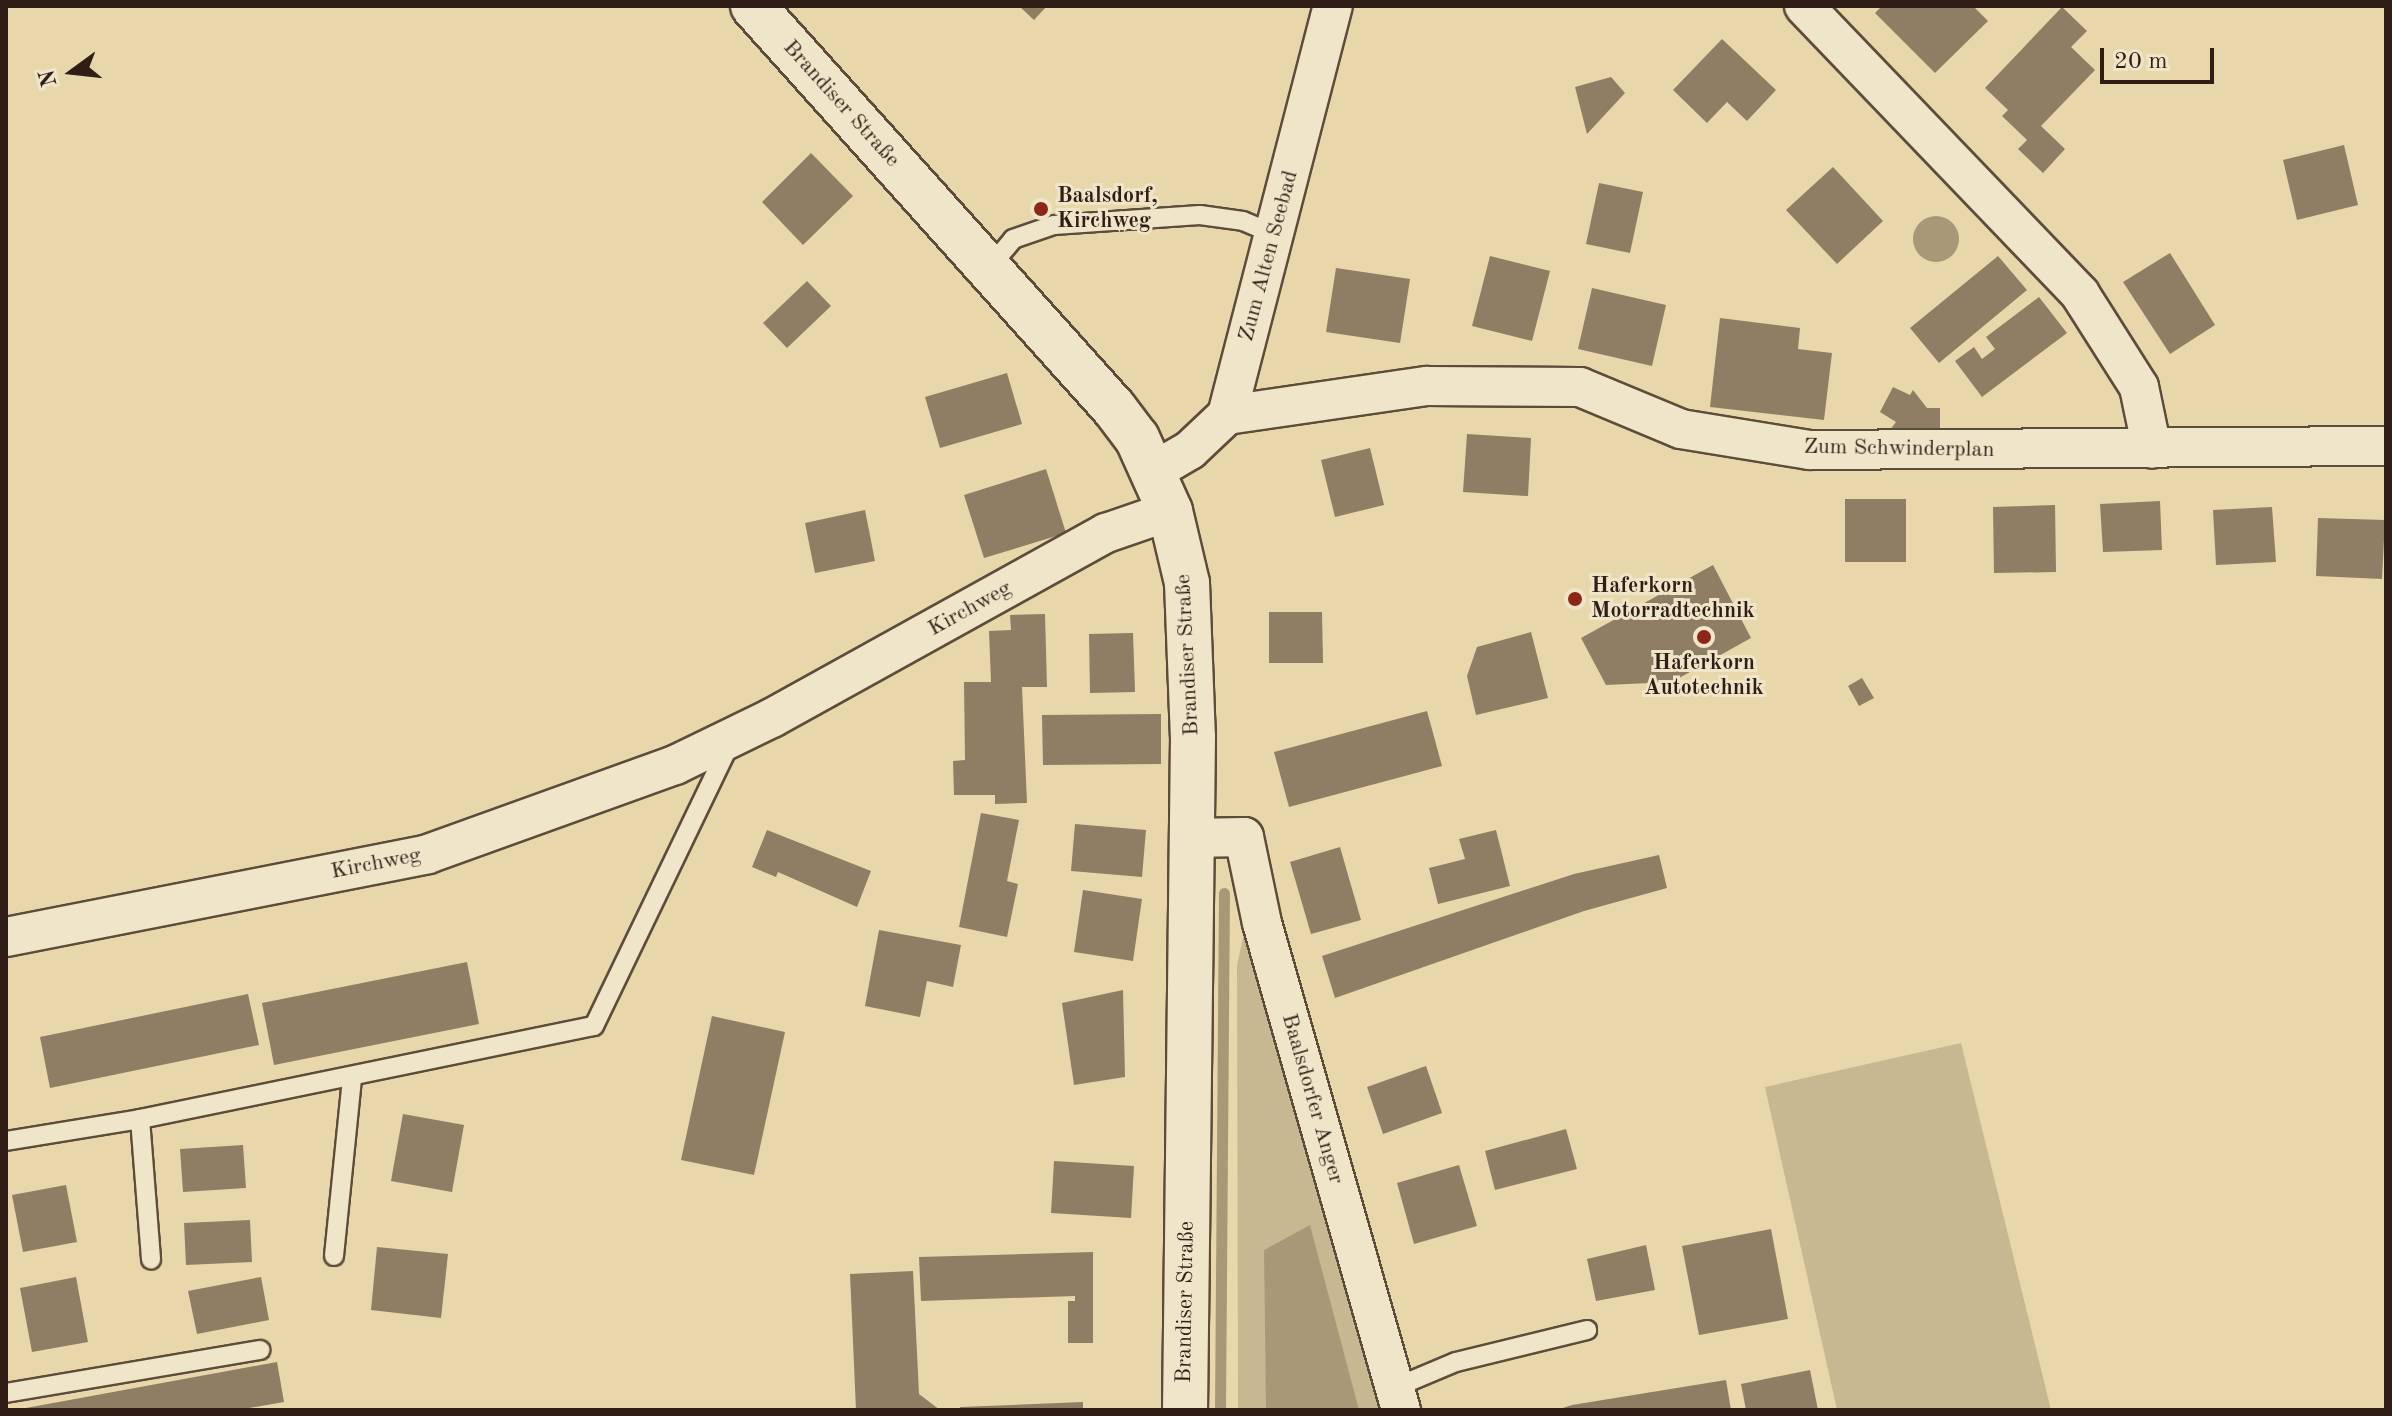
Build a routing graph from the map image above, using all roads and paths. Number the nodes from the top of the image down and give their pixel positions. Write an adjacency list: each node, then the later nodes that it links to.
1 (753, 6): 5 (street, Brandiser Straße)
2 (1333, 6): 4 (street, Zum Alten Seebad)
3 (1804, 6): 8 (street)
4 (1274, 234): 5 (lane); 6 (street, Zum Alten Seebad)
5 (989, 268): 9 (street, Brandiser Straße)
6 (1227, 415): 8 (street, Zum Schwinderplan); 9 (street)
7 (2386, 446): 8 (street, Zum Schwinderplan)
8 (2152, 449)
9 (1154, 471): 10 (street, Brandiser Straße)
10 (1170, 511): 11 (street, Kirchweg); 12 (street, Brandiser Straße)
11 (732, 739): 13 (street, Kirchweg); 14 (lane)
12 (1191, 838): 22 (street, Baalsdorfer Anger); 23 (street, Brandiser Straße)
13 (6, 937)
14 (352, 1078): 15 (lane); 17 (lane)
15 (140, 1119): 16 (lane); 18 (lane)
16 (6, 1141)
17 (334, 1256)
18 (151, 1260)
19 (1587, 1330): 22 (lane)
20 (260, 1350): 21 (lane)
21 (6, 1393)
22 (1397, 1399)
23 (1185, 1410)

